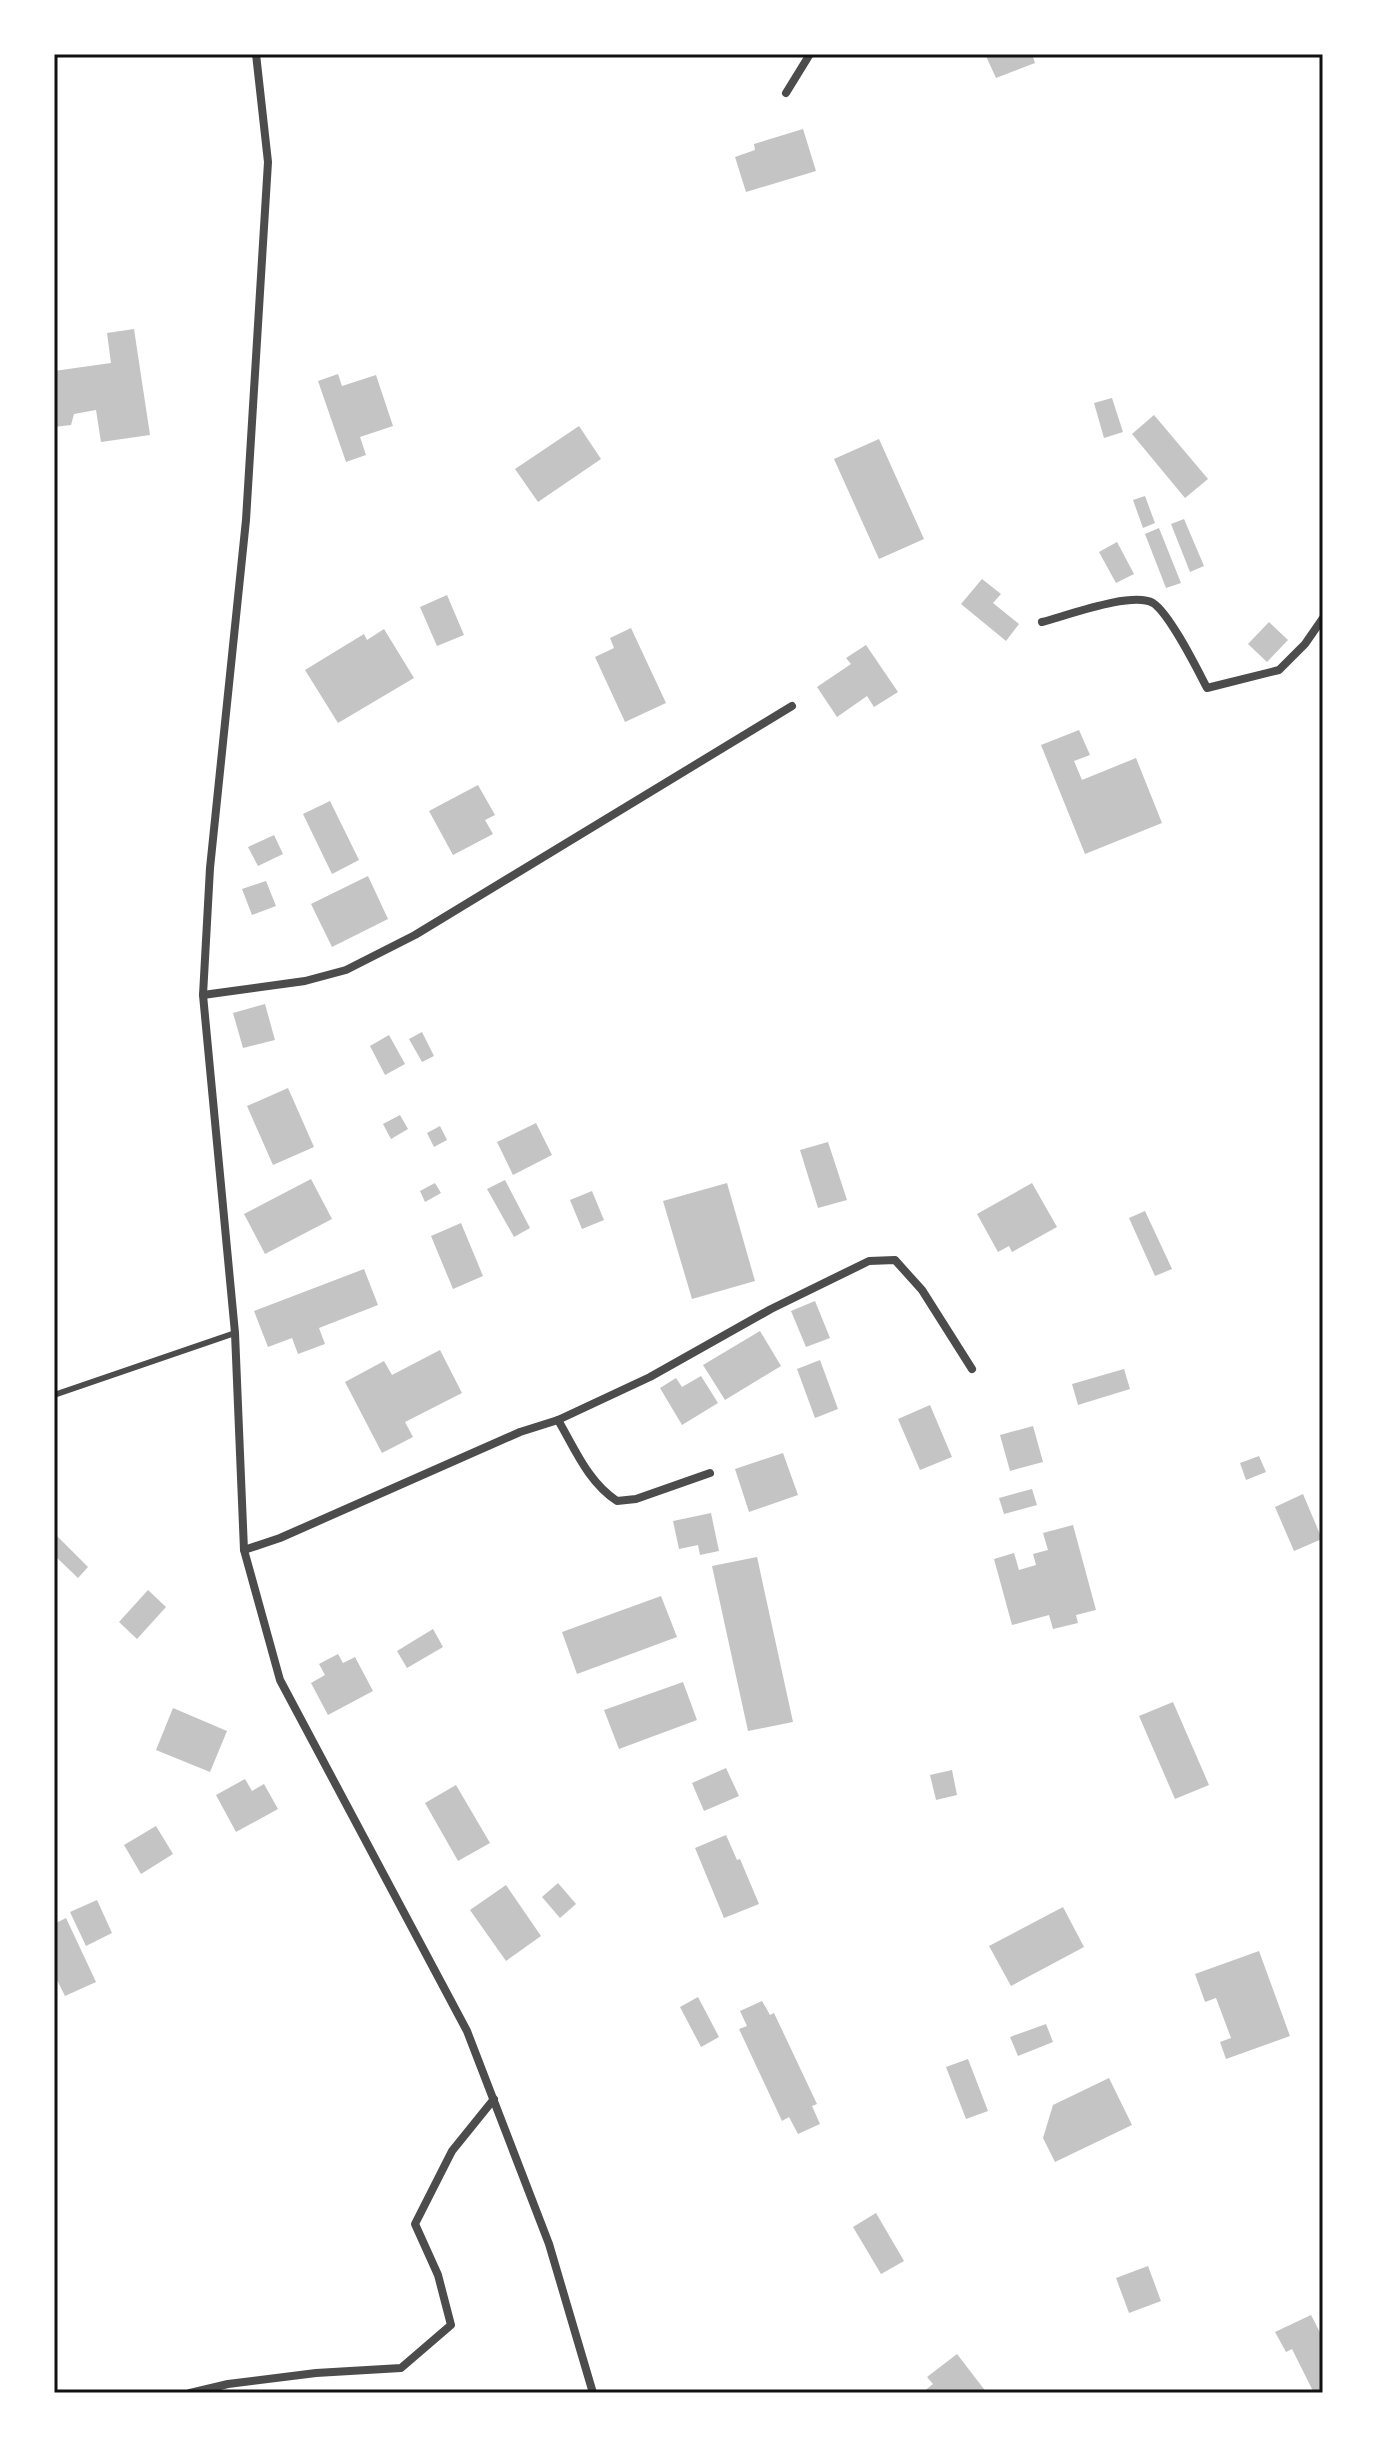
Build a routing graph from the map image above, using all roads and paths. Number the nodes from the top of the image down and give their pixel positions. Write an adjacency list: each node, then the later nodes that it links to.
1 (256, 54): 7 (street)
2 (810, 54): 3 (street)
3 (786, 93)
4 (1323, 618): 5 (street)
5 (1042, 622)
6 (792, 706): 7 (street)
7 (203, 995): 8 (street)
8 (235, 1333): 10 (lane); 13 (street)
9 (972, 1369): 11 (street)
10 (54, 1395)
11 (558, 1420): 12 (street); 13 (street)
12 (710, 1473)
13 (244, 1550): 14 (street)
14 (494, 2099): 15 (street); 16 (street)
15 (190, 2393)
16 (593, 2393)

